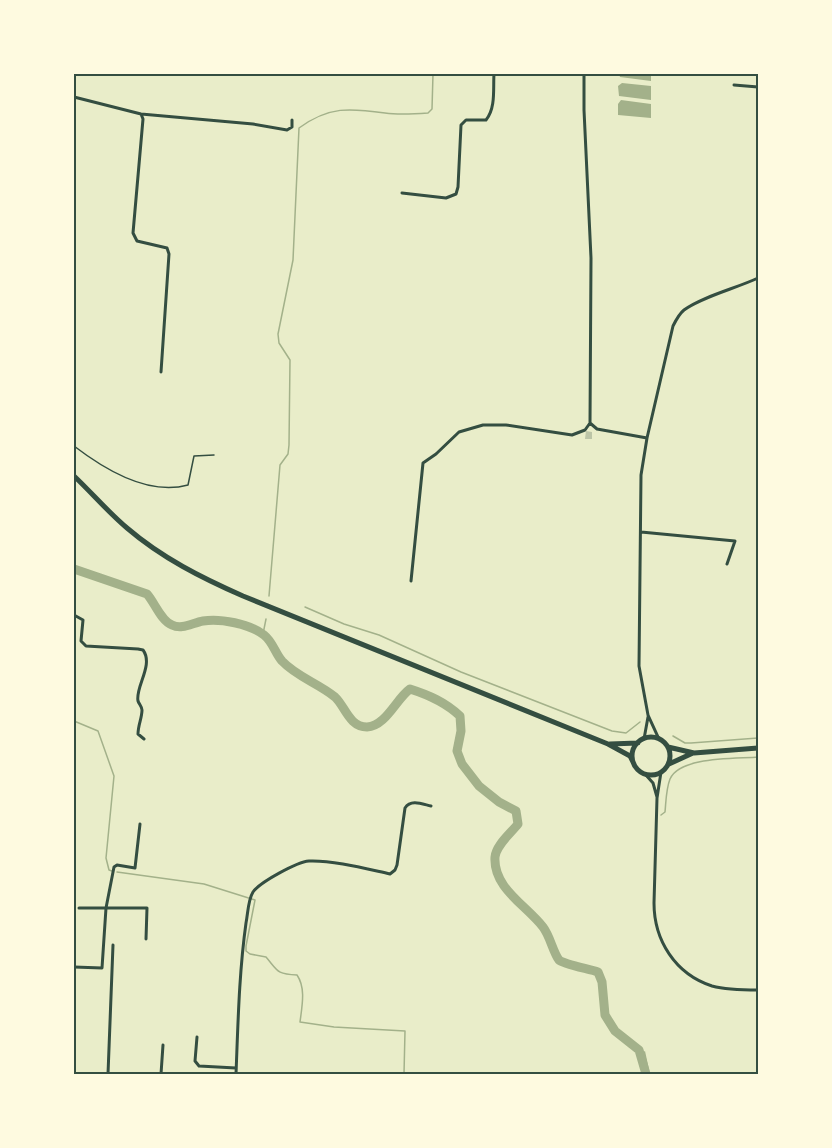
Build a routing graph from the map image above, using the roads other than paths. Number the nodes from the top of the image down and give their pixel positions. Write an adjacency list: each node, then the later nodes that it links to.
1 (494, 74): 8 (street)
2 (585, 74): 11 (street)
3 (734, 86): 4 (street)
4 (759, 87)
5 (74, 97): 6 (street)
6 (141, 114): 7 (street); 10 (street)
7 (292, 120)
8 (402, 193)
9 (759, 278): 12 (street)
10 (161, 372)
11 (590, 423): 12 (street); 18 (street)
12 (647, 438): 16 (street)
13 (74, 446): 14 (lane)
14 (214, 455)
15 (74, 477): 25 (main road)
16 (641, 532): 17 (street); 20 (street)
17 (727, 564)
18 (411, 581)
19 (74, 615): 21 (street)
20 (648, 715): 22 (street); 23 (street)
21 (144, 739)
22 (644, 739): 23 (main road); 24 (main road)
23 (659, 739): 26 (main road)
24 (638, 743): 25 (main road); 29 (main road)
25 (608, 744): 29 (main road)
26 (668, 747): 28 (main road); 30 (main road)
27 (759, 748): 28 (main road)
28 (694, 753): 30 (main road)
29 (634, 764): 32 (main road)
30 (669, 764): 31 (main road)
31 (662, 772): 32 (main road); 33 (street)
32 (645, 774): 33 (street)
33 (657, 798): 43 (street)
34 (431, 806): 46 (street)
35 (140, 824): 37 (street)
36 (79, 908): 37 (street)
37 (106, 908): 38 (street); 41 (street)
38 (146, 939)
39 (113, 945): 42 (street)
40 (74, 967): 41 (street)
41 (102, 968): 42 (street)
42 (112, 968): 47 (street)
43 (759, 990)
44 (197, 1037): 46 (street)
45 (163, 1045): 48 (street)
46 (236, 1068): 49 (street)
47 (108, 1074)
48 (161, 1074)
49 (236, 1074)

